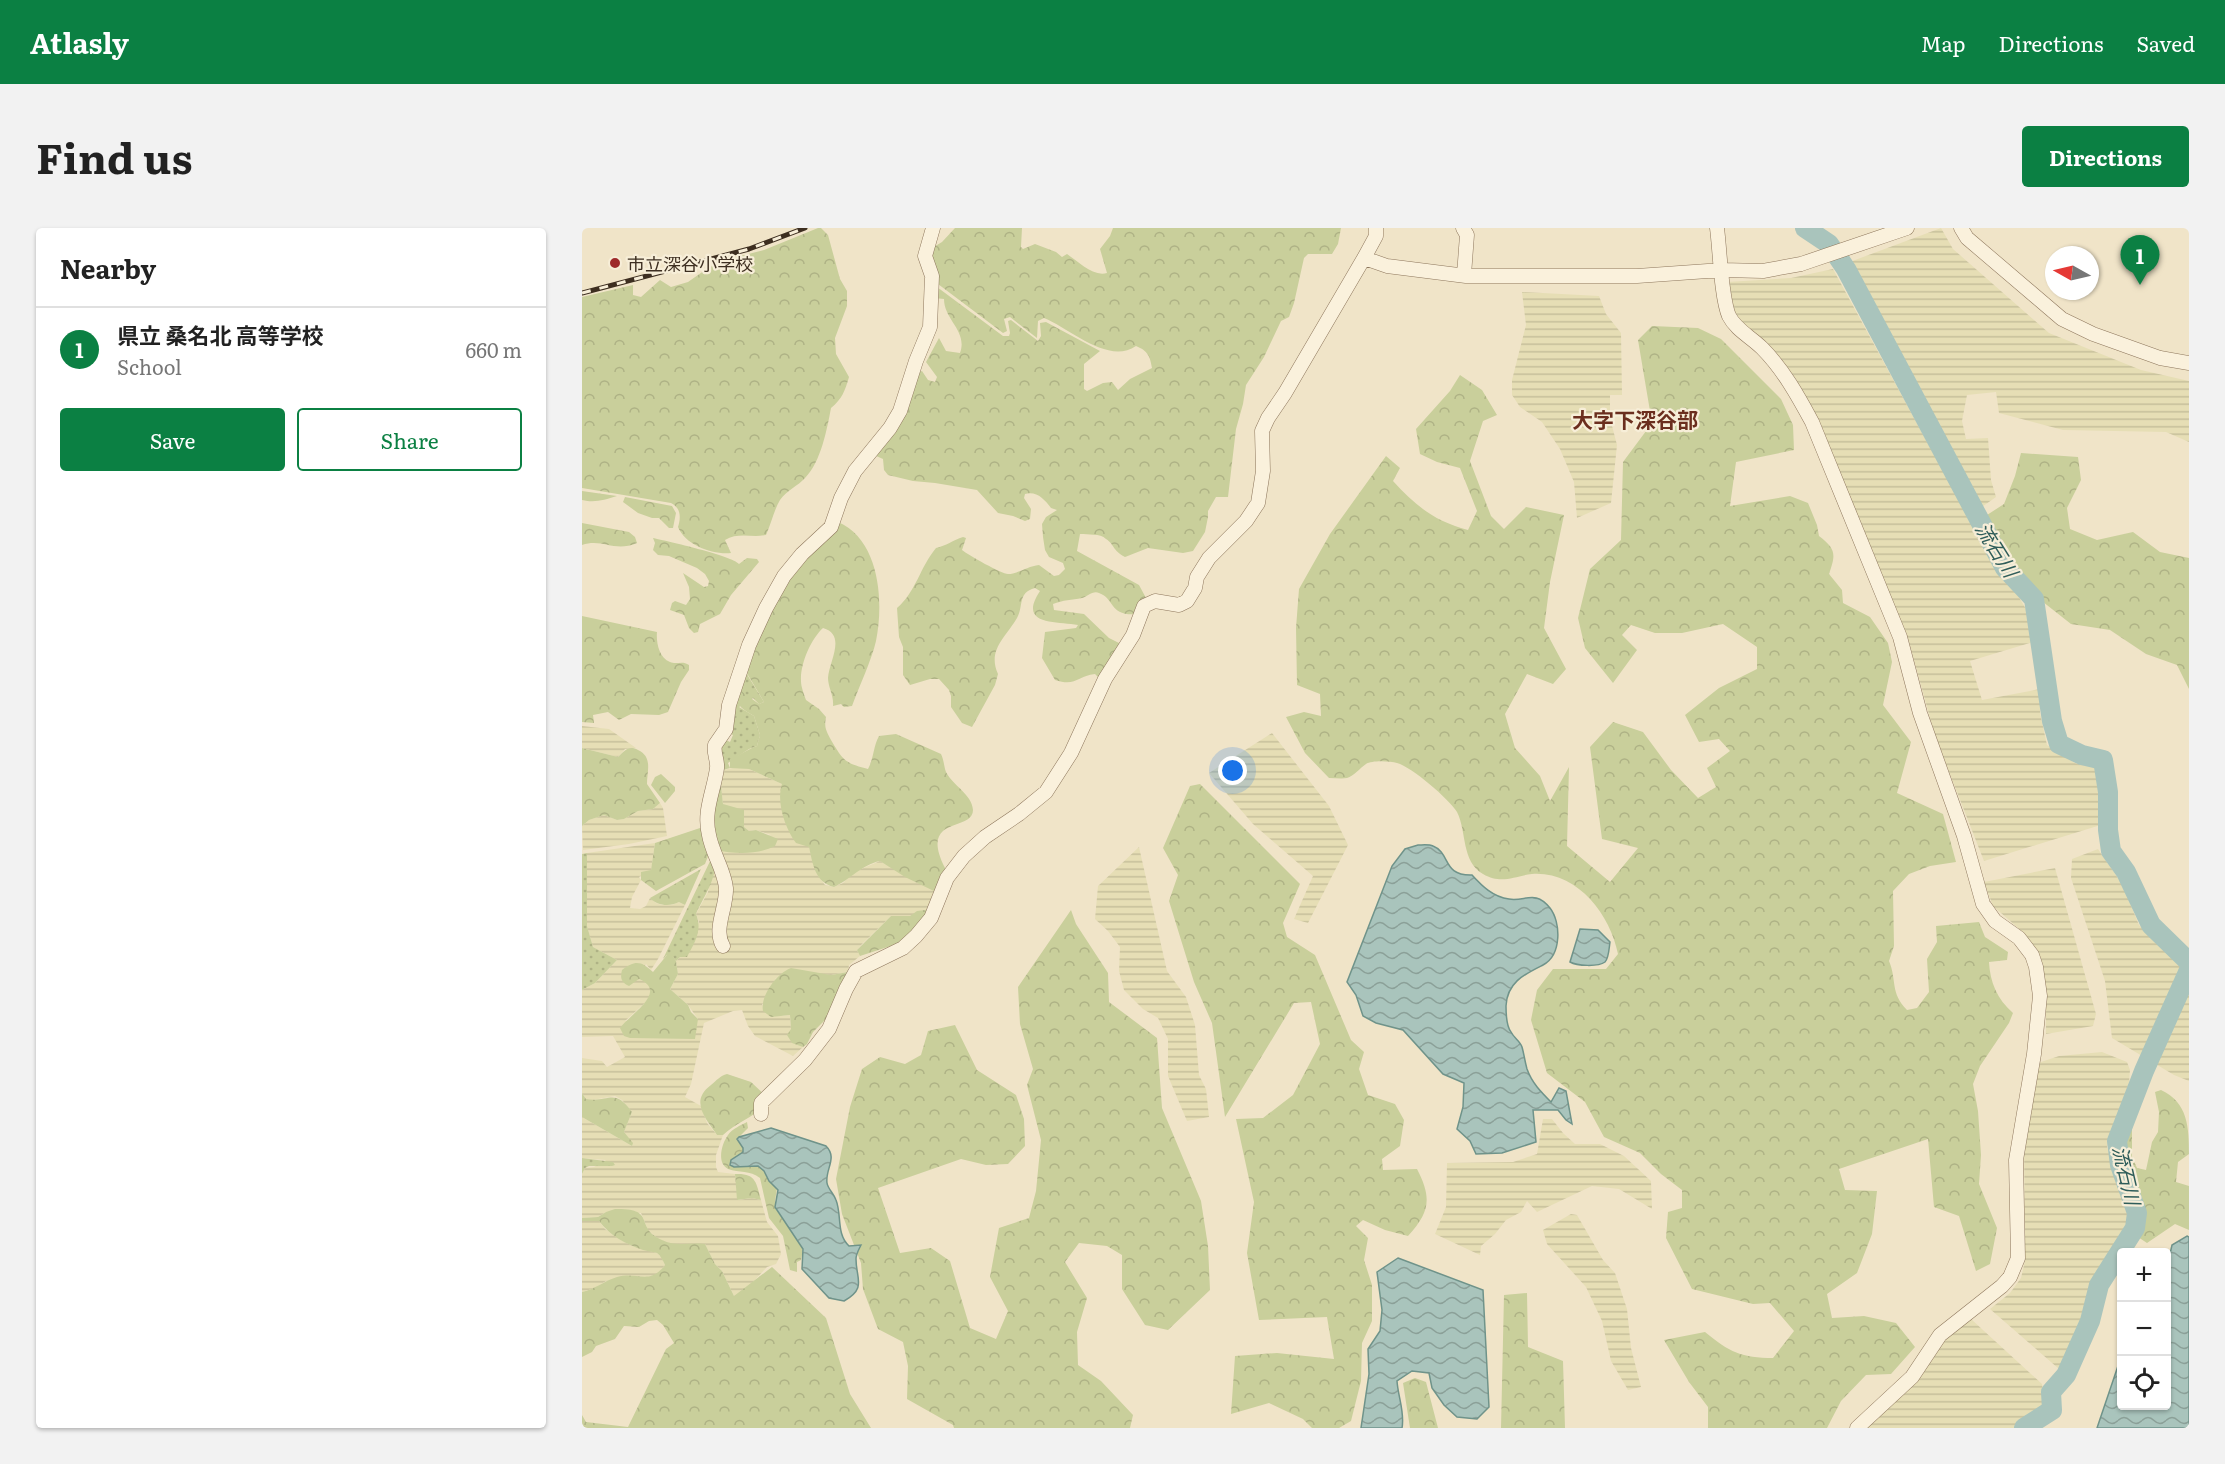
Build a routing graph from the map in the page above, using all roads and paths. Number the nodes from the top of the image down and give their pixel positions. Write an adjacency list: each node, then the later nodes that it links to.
1 (933, 228): 11 (street)
2 (1376, 228): 7 (street)
3 (1463, 228): 9 (street)
4 (1717, 228): 8 (street)
5 (1907, 228): 8 (street)
6 (1961, 228): 10 (street)
7 (1364, 258): 9 (street); 12 (street)
8 (1722, 270): 9 (street); 13 (street)
9 (1464, 276)
10 (2189, 363)
11 (723, 946)
12 (760, 1114)
13 (1857, 1428)

